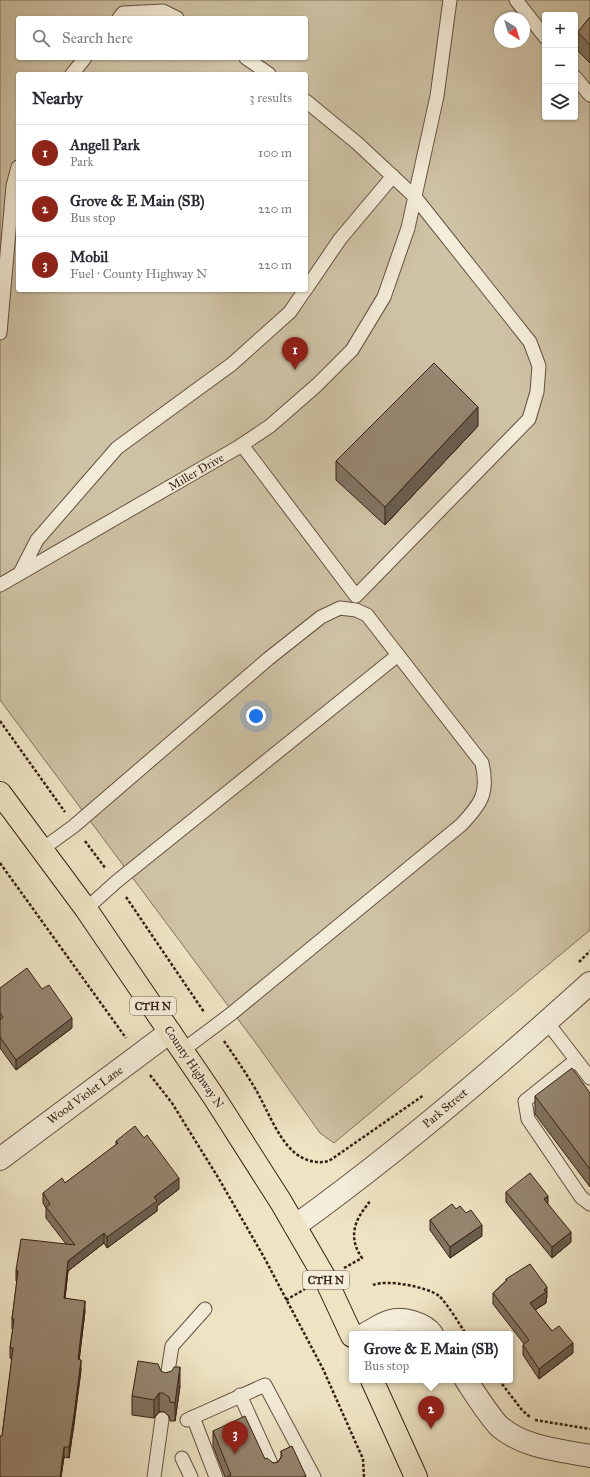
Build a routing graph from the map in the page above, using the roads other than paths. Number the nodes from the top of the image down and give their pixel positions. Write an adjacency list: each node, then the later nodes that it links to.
1 (450, 0): 16 (lane, Miller Drive)
2 (516, 0): 6 (lane)
3 (149, 6): 4 (lane); 5 (lane)
4 (121, 16)
5 (173, 16)
6 (542, 34)
7 (84, 60): 9 (lane)
8 (249, 60): 10 (lane)
9 (74, 72)
10 (266, 72)
11 (578, 81): 12 (lane)
12 (590, 95)
13 (308, 103): 15 (lane)
14 (16, 175): 19 (lane)
15 (393, 176): 16 (lane); 17 (lane)
16 (415, 197): 20 (lane, Miller Drive); 20 (lane)
17 (308, 286)
18 (304, 292): 21 (lane)
19 (0, 333)
20 (242, 445): 21 (lane, Miller Drive)
21 (20, 573): 22 (lane, Miller Drive)
22 (0, 585)
23 (398, 655): 25 (lane); 26 (lane); 30 (lane)
24 (0, 792): 25 (main road, County Highway N / CTH N)
25 (41, 850): 26 (main road, County Highway N / CTH N)
26 (86, 909): 29 (main road, County Highway N / CTH N)
27 (590, 983): 28 (street, Park Street)
28 (547, 1022): 31 (lane); 35 (street, Park Street)
29 (170, 1032): 30 (main road, County Highway N / CTH N); 33 (street, Wood Violet Lane)
30 (182, 1050): 35 (main road, County Highway N / CTH N)
31 (576, 1060): 32 (lane); 34 (lane)
32 (590, 1078)
33 (0, 1159)
34 (590, 1204)
35 (295, 1226): 37 (main road, County Highway N / CTH N)
36 (205, 1309): 42 (lane)
37 (350, 1331)
38 (371, 1331): 39 (street)
39 (430, 1331)
40 (373, 1383): 52 (main road)
41 (468, 1383): 45 (street)
42 (166, 1384)
43 (240, 1395): 47 (lane); 50 (lane); 51 (lane)
44 (162, 1420): 48 (lane)
45 (590, 1456)
46 (182, 1458): 49 (lane)
47 (274, 1470)
48 (154, 1477)
49 (191, 1477)
50 (216, 1477)
51 (314, 1477)
52 (416, 1477)

